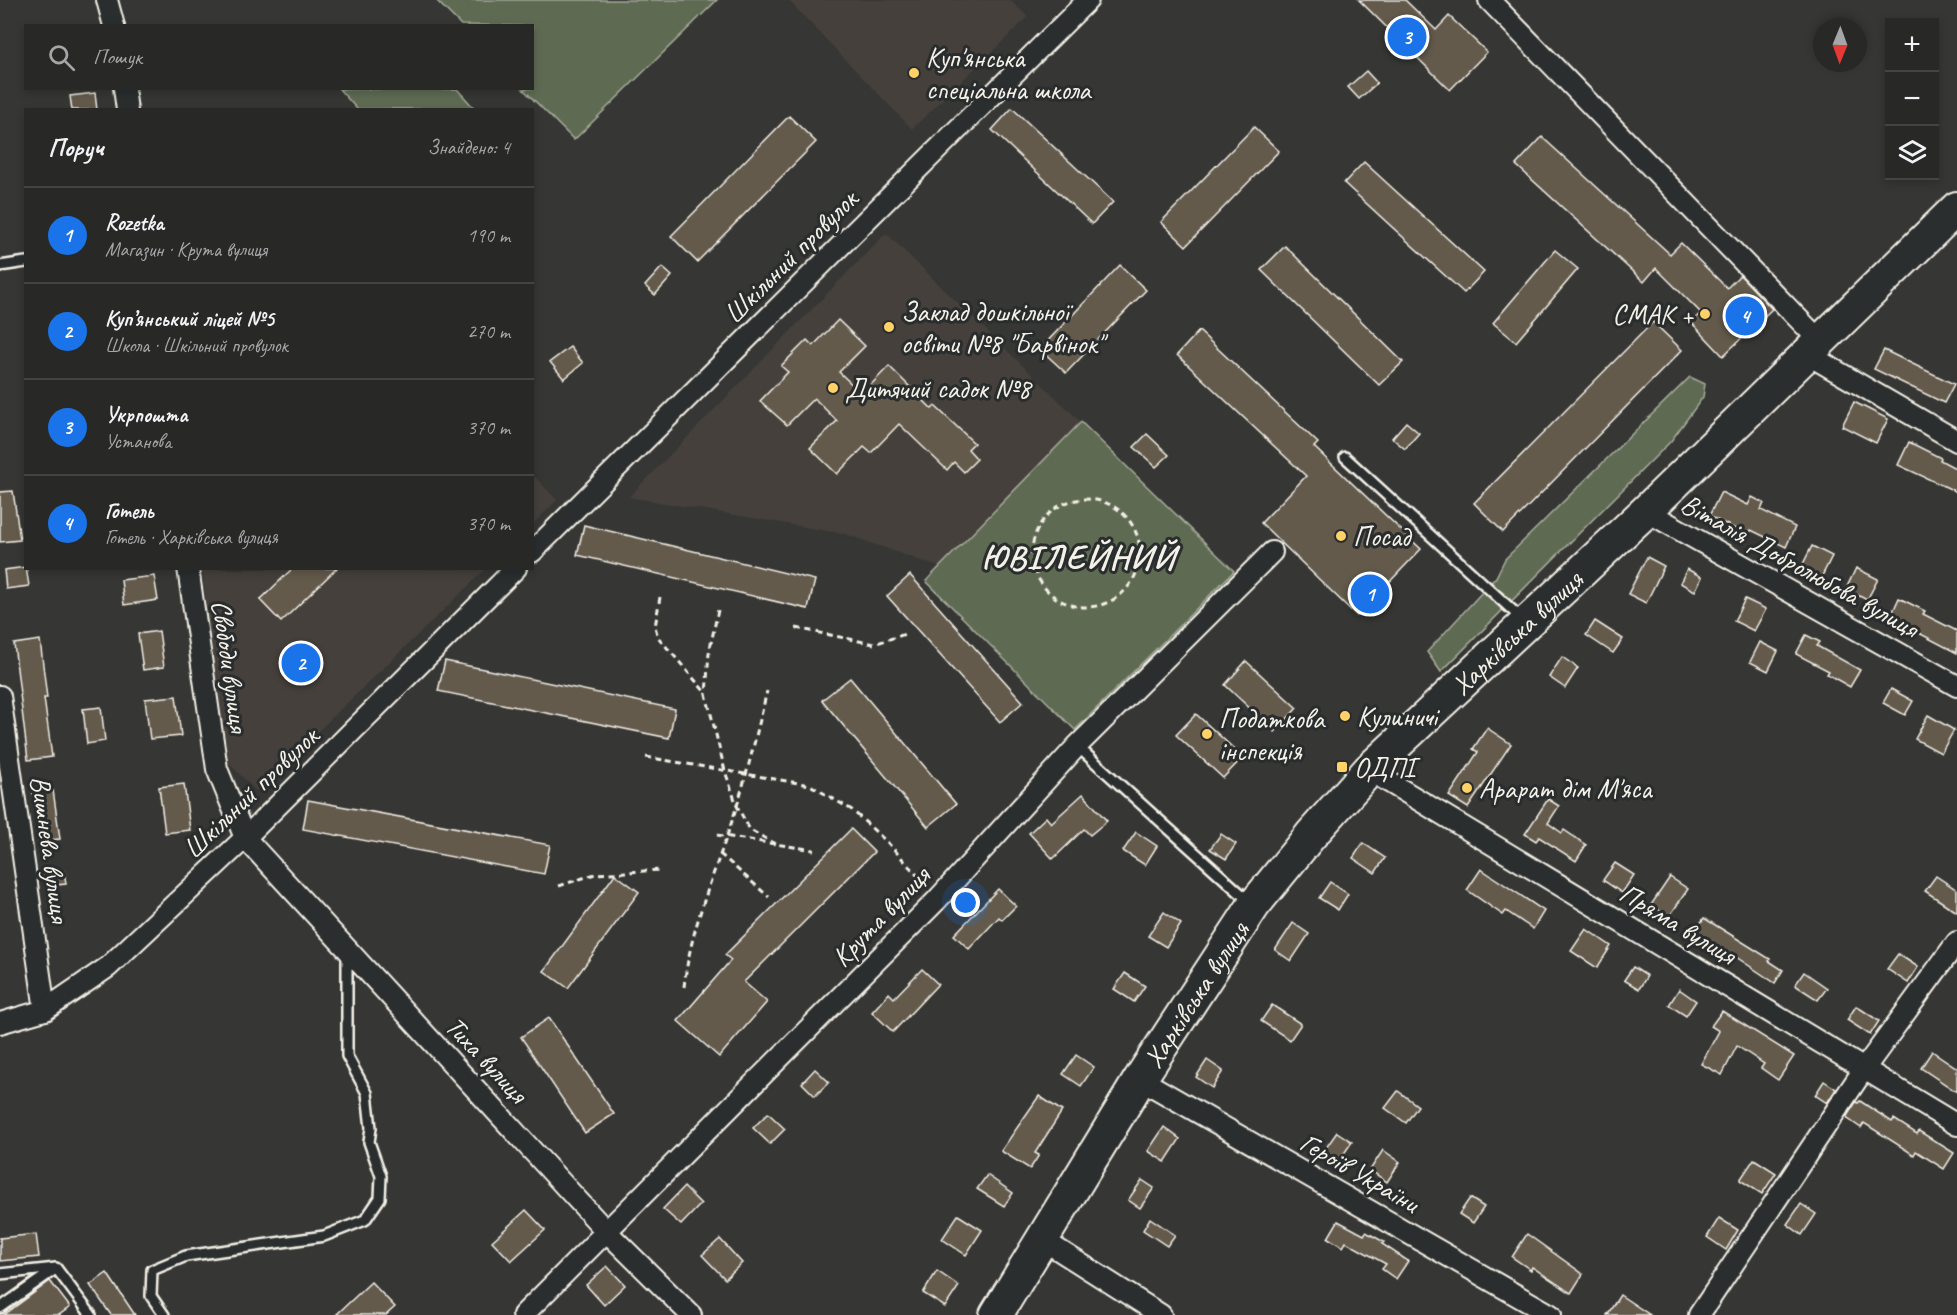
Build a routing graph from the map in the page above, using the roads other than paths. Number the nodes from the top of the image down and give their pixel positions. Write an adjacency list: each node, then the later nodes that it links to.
1 (106, 0): 4 (street)
2 (1088, 0): 14 (street, Шкільний провулок)
3 (1489, 0): 10 (street)
4 (113, 24)
5 (124, 90): 6 (street)
6 (127, 108)
7 (1956, 210): 10 (main road, Харківська вулиця)
8 (24, 262): 9 (lane)
9 (0, 266)
10 (1813, 347): 11 (street); 13 (main road, Харківська вулиця)
11 (1957, 441)
12 (1345, 457): 18 (lane)
13 (1646, 511): 18 (main road, Харківська вулиця); 19 (street, Віталія Добролюбова вулиця)
14 (534, 550)
15 (1272, 552): 21 (street, Крута вулиця)
16 (188, 570): 23 (street, Свободи вулиця)
17 (514, 570): 23 (street, Шкільний провулок)
18 (1527, 623): 22 (main road, Харківська вулиця)
19 (1957, 686)
20 (0, 696): 27 (street, Вишнева вулиця)
21 (1077, 747): 24 (lane); 32 (street, Крута вулиця)
22 (1369, 770): 24 (main road, Харківська вулиця); 29 (street, Пряма вулиця)
23 (245, 838): 26 (street, Тиха вулиця); 27 (street, Шкільний провулок)
24 (1254, 905): 30 (main road, Харківська вулиця)
25 (1957, 942): 29 (street)
26 (346, 948): 32 (street, Тиха вулиця); 38 (lane)
27 (45, 1010): 28 (street, Шкільний провулок)
28 (0, 1023)
29 (1864, 1070): 31 (street, Пряма вулиця); 44 (street)
30 (1140, 1079): 33 (main road, Харківська вулиця); 43 (street, Героїв України)
31 (1957, 1125)
32 (607, 1232): 39 (street, Крута вулиця); 40 (street, Тиха вулиця)
33 (1043, 1240): 41 (main road, Харківська вулиця); 42 (street)
34 (56, 1268): 35 (lane); 36 (lane); 37 (lane)
35 (0, 1274)
36 (0, 1308)
37 (87, 1314)
38 (164, 1315)
39 (523, 1315)
40 (691, 1315)
41 (996, 1315)
42 (1161, 1315)
43 (1551, 1315)
44 (1699, 1315)

